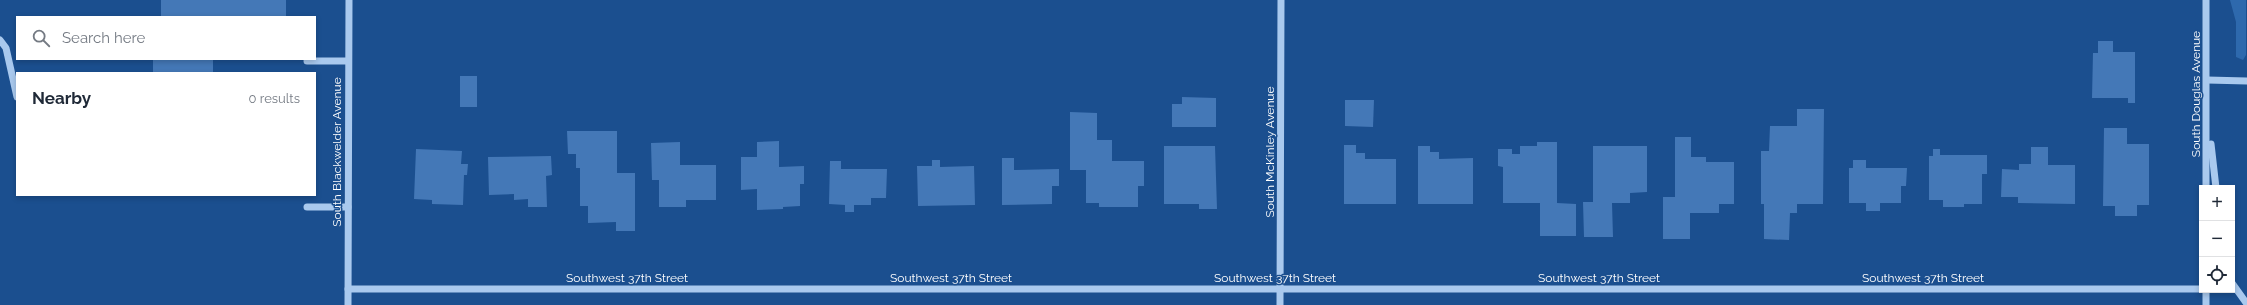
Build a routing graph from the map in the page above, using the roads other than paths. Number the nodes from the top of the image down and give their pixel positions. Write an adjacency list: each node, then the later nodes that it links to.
1 (349, 0): 6 (street, South Blackwelder Avenue)
2 (1281, 0): 18 (street, South McKinley Avenue)
3 (2206, 0): 7 (street, South Douglas Avenue)
4 (0, 40): 9 (street)
5 (307, 61): 6 (street)
6 (348, 61): 14 (street, South Blackwelder Avenue)
7 (2207, 80): 8 (street); 10 (street, South Douglas Avenue)
8 (2247, 81)
9 (16, 93)
10 (2207, 110): 11 (street, South Douglas Avenue); 12 (street)
11 (2206, 185)
12 (2216, 185)
13 (307, 207): 14 (street)
14 (348, 207): 16 (street, South Blackwelder Avenue)
15 (2235, 287): 20 (street)
16 (348, 288): 18 (street, Southwest 37th Street); 21 (street, South Blackwelder Avenue)
17 (2199, 288): 18 (street, Southwest 37th Street)
18 (1280, 289): 22 (street, South McKinley Avenue)
19 (2206, 293): 23 (street)
20 (2247, 304)
21 (348, 305)
22 (1280, 305)
23 (2206, 305)

